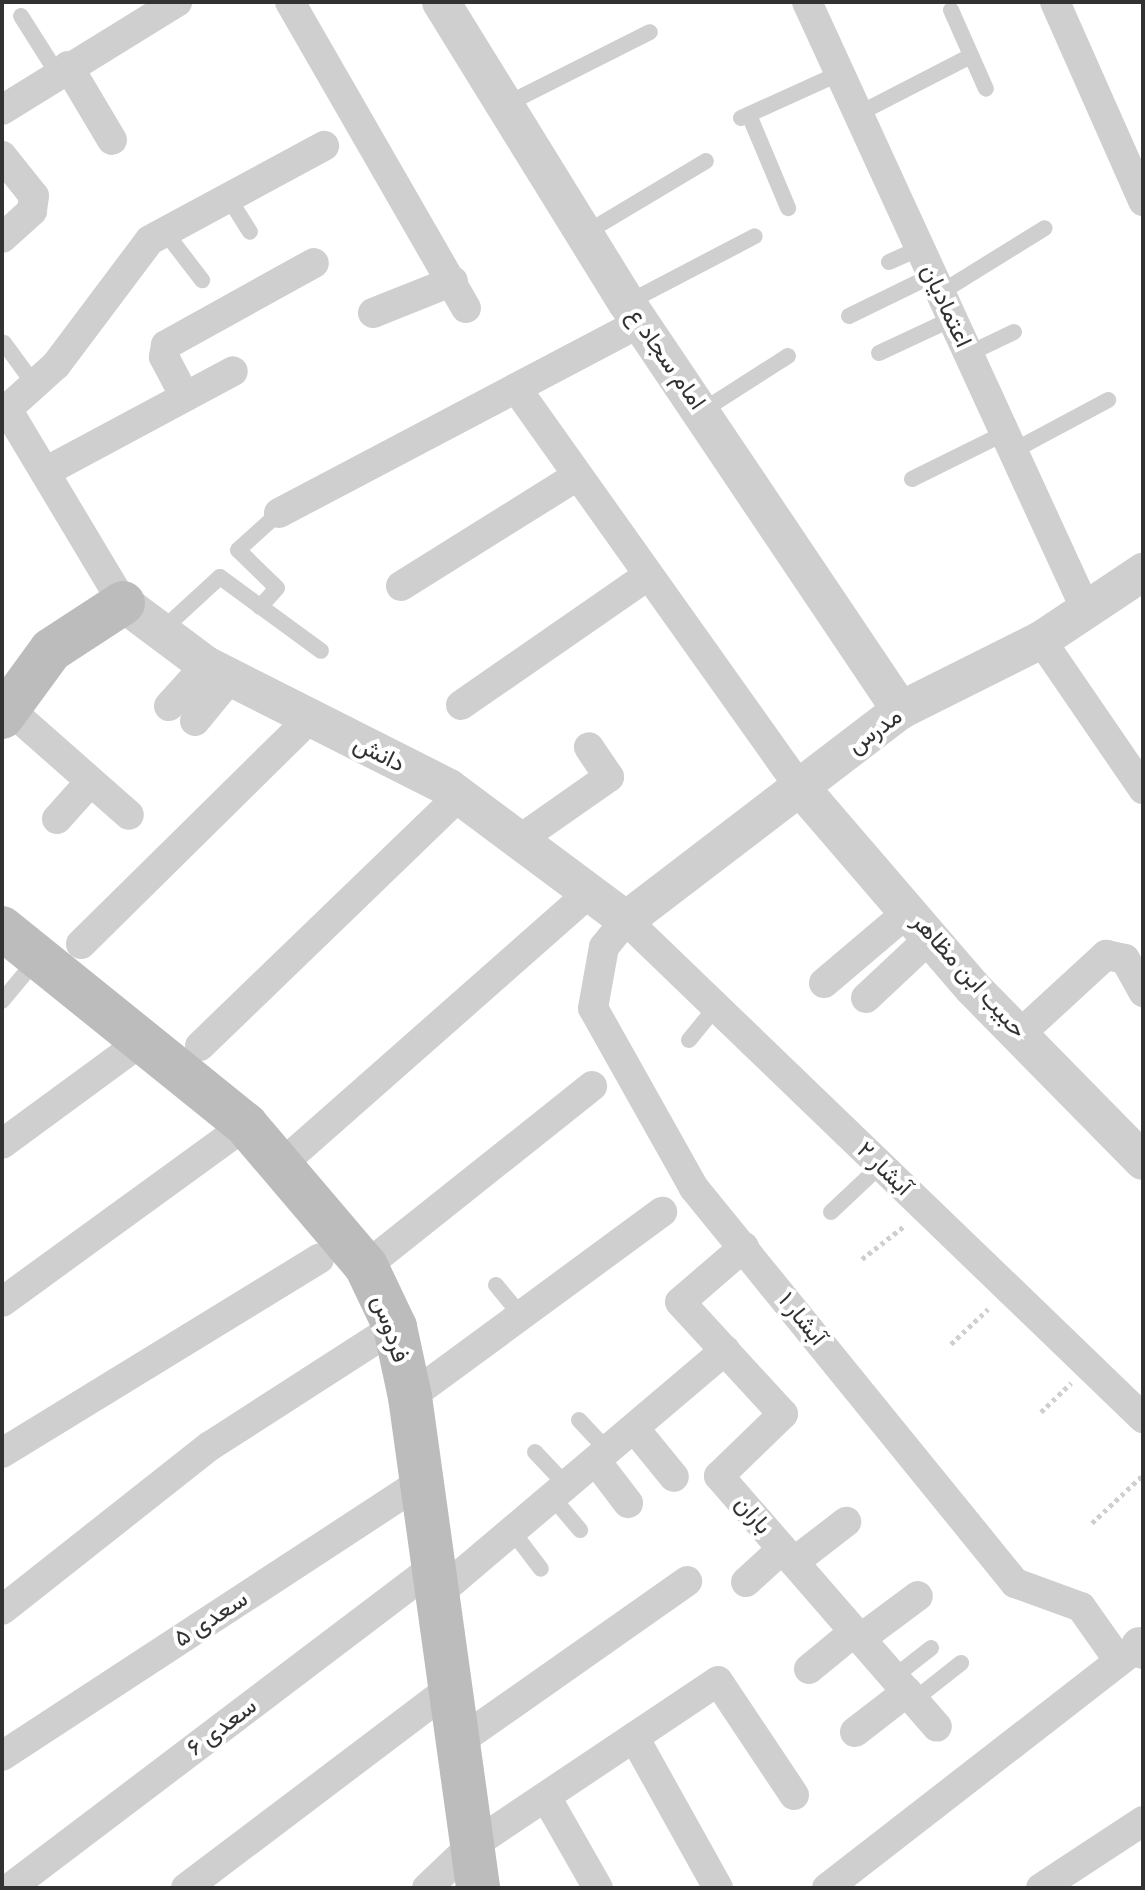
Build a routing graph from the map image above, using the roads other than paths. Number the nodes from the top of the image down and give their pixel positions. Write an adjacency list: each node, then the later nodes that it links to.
1 (177, 2): 10 (street)
2 (290, 2): 33 (street)
3 (441, 2): 13 (street, امام سجاد ع)
4 (807, 2): 11 (street, اعتمادیان)
5 (1055, 2): 21 (street)
6 (951, 10): 9 (lane)
7 (21, 16): 10 (lane)
8 (650, 32): 13 (lane)
9 (971, 56): 12 (lane); 15 (lane)
10 (63, 69): 14 (street); 16 (street)
11 (840, 73): 15 (street, اعتمادیان); 22 (lane)
12 (986, 89)
13 (505, 105): 26 (street, امام سجاد ع)
14 (2, 110)
15 (858, 114): 29 (street, اعتمادیان)
16 (112, 140)
17 (324, 146): 20 (street)
18 (2, 156): 28 (street)
19 (706, 161): 26 (lane)
20 (228, 197): 24 (street); 25 (lane)
21 (1143, 201)
22 (788, 208)
23 (1045, 228): 34 (lane)
24 (165, 232): 32 (lane); 45 (street)
25 (250, 232)
26 (584, 234): 37 (street, امام سجاد ع)
27 (755, 236): 37 (lane)
28 (2, 238)
29 (920, 248): 30 (lane); 34 (street, اعتمادیان)
30 (889, 262)
31 (314, 263): 47 (street)
32 (202, 280)
33 (453, 281): 35 (street); 36 (street)
34 (942, 296): 38 (lane); 41 (lane); 42 (street, اعتمادیان)
35 (466, 308)
36 (373, 313)
37 (633, 313): 46 (street); 50 (street, امام سجاد ع)
38 (849, 316)
39 (1014, 332): 42 (lane)
40 (4, 343): 45 (lane)
41 (879, 353)
42 (968, 354): 51 (street, اعتمادیان)
43 (788, 356): 50 (lane)
44 (233, 371): 47 (street)
45 (34, 384): 49 (street)
46 (516, 388): 53 (street); 55 (street)
47 (183, 393): 52 (street)
48 (1108, 400): 51 (lane)
49 (5, 406): 52 (street)
50 (702, 411): 68 (street, امام سجاد ع)
51 (1009, 442): 54 (lane); 61 (street, اعتمادیان)
52 (45, 472): 59 (street)
53 (577, 476): 56 (street); 58 (street)
54 (912, 479)
55 (279, 513): 60 (lane)
56 (646, 577): 66 (street); 73 (street)
57 (1138, 585): 61 (street, مدرس)
58 (401, 586)
59 (123, 603): 62 (street, دانش); 67 (main road)
60 (260, 607): 62 (lane); 64 (lane)
61 (1086, 610): 63 (street, مدرس)
62 (161, 631): 65 (street, دانش)
63 (1041, 640): 68 (street, مدرس); 74 (street)
64 (321, 651)
65 (218, 671): 69 (street); 70 (street, دانش)
66 (461, 705)
67 (4, 710): 72 (street)
68 (901, 710): 73 (street, مدرس)
69 (182, 714)
70 (309, 719): 75 (street, دانش); 83 (street)
71 (589, 747): 78 (street)
72 (90, 782): 76 (street); 77 (street)
73 (800, 787): 80 (street, مدرس); 81 (street, حبیب ابن مظاهر)
74 (1143, 789)
75 (459, 796): 78 (street, دانش); 93 (street)
76 (129, 815)
77 (57, 819)
78 (519, 840): 79 (street, دانش)
79 (589, 893): 80 (street, دانش); 98 (street)
80 (626, 920): 89 (street, آبشار ۲); 102 (street, آبشار ۱)
81 (920, 924): 85 (street); 87 (street); 90 (street, حبیب ابن مظاهر)
82 (2, 928): 84 (main road, فردوس)
83 (81, 944)
84 (39, 957): 88 (lane); 92 (main road, فردوس)
85 (824, 983)
86 (1143, 992): 90 (street)
87 (866, 998)
88 (2, 1001)
89 (716, 1007): 91 (lane); 99 (street, آبشار ۲)
90 (1020, 1034): 97 (street, حبیب ابن مظاهر)
91 (689, 1040)
92 (142, 1041): 95 (main road, فردوس); 96 (street)
93 (200, 1046)
94 (592, 1086): 103 (street)
95 (246, 1125): 98 (main road, فردوس); 105 (street)
96 (2, 1144)
97 (1143, 1161)
98 (284, 1162): 103 (main road, فردوس)
99 (881, 1165): 101 (lane); 110 (street, آبشار ۲)
100 (662, 1212): 106 (street)
101 (831, 1212)
102 (744, 1247): 108 (street, باران); 132 (street, آبشار ۱)
103 (344, 1255): 107 (main road, فردوس); 114 (street)
104 (496, 1285): 106 (lane)
105 (2, 1302)
106 (523, 1318): 109 (street)
107 (395, 1327): 109 (main road, فردوس); 129 (street)
108 (725, 1350): 112 (street, سعدی ۶); 123 (street, باران)
109 (410, 1397): 117 (main road, فردوس)
110 (1143, 1418)
111 (579, 1420): 115 (lane)
112 (634, 1428): 115 (street, سعدی ۶); 116 (street)
113 (535, 1452): 118 (lane)
114 (2, 1453)
115 (602, 1456): 118 (street, سعدی ۶); 119 (street)
116 (674, 1477)
117 (421, 1482): 125 (main road, فردوس); 141 (street, سعدی ۵)
118 (560, 1492): 121 (lane); 122 (street, سعدی ۶)
119 (628, 1503)
120 (846, 1522): 123 (street)
121 (580, 1530)
122 (513, 1532): 124 (lane); 125 (street, سعدی ۶)
123 (788, 1556): 127 (street); 130 (street, باران)
124 (541, 1569)
125 (438, 1579): 135 (main road, فردوس); 146 (street, سعدی ۶)
126 (687, 1581): 140 (street)
127 (746, 1582)
128 (918, 1596): 130 (street)
129 (2, 1610)
130 (857, 1635): 134 (street); 136 (street, باران)
131 (931, 1648): 136 (lane)
132 (1136, 1649): 151 (street)
133 (961, 1663): 136 (lane)
134 (809, 1669)
135 (449, 1689): 140 (main road, فردوس); 147 (street)
136 (905, 1690): 137 (street, باران); 138 (street)
137 (937, 1727)
138 (855, 1732)
139 (634, 1737): 142 (street); 143 (street); 150 (street)
140 (454, 1745): 145 (main road, فردوس)
141 (2, 1756)
142 (794, 1795)
143 (546, 1797): 145 (street); 149 (street)
144 (1143, 1821): 152 (street)
145 (474, 1868): 148 (street)
146 (10, 1888)
147 (186, 1888)
148 (427, 1888)
149 (598, 1888)
150 (718, 1888)
151 (827, 1888)
152 (1041, 1888)

